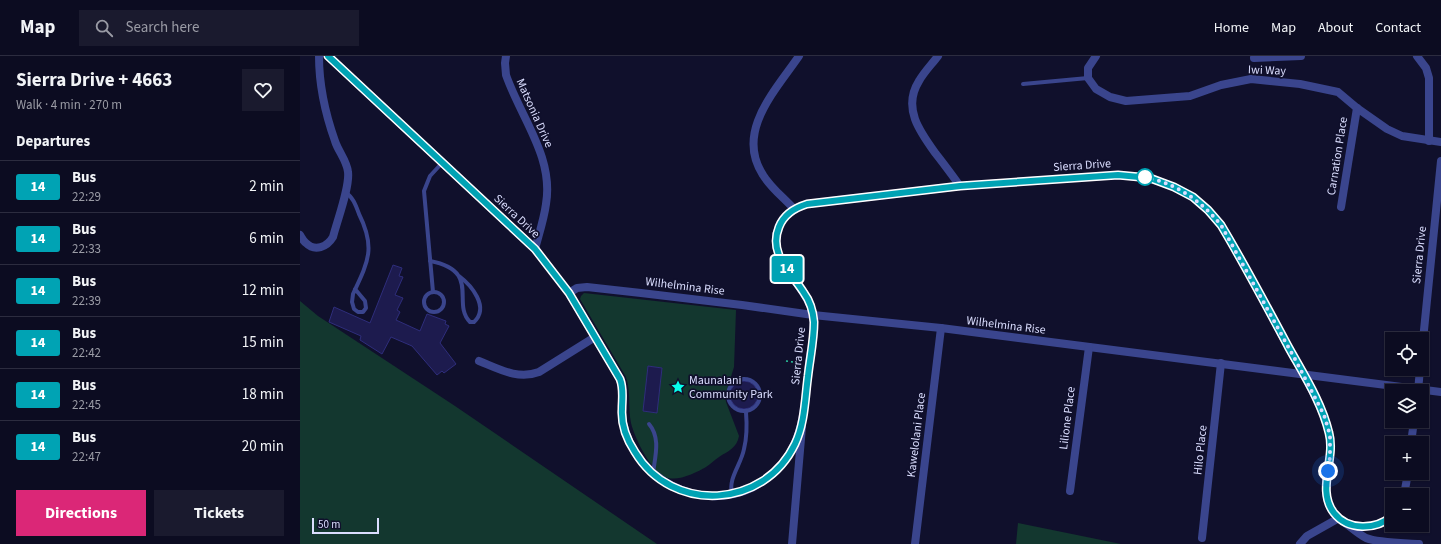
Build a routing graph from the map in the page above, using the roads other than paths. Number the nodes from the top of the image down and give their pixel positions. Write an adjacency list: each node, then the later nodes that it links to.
1 (319, 56): 18 (street)
2 (328, 56): 16 (street, Sierra Drive)
3 (506, 56): 22 (street, Matsonia Drive)
4 (799, 56): 20 (street)
5 (938, 56): 17 (street)
6 (1096, 56): 10 (street)
7 (1301, 56): 9 (street)
8 (1417, 56): 13 (street)
9 (1254, 58)
10 (1088, 78): 11 (lane); 12 (street, Iwi Way)
11 (1022, 84)
12 (1357, 108): 13 (street, Iwi Way); 19 (street, Carnation Place)
13 (1429, 141): 14 (street, Iwi Way)
14 (1441, 142)
15 (1441, 161): 30 (street, Sierra Drive)
16 (442, 163): 22 (street, Sierra Drive); 23 (lane)
17 (960, 186): 20 (street, Sierra Drive); 35 (street, Sierra Drive)
18 (345, 192): 21 (street); 25 (lane)
19 (1341, 207)
20 (794, 209): 28 (street, Sierra Drive)
21 (300, 235)
22 (535, 249): 27 (street, Sierra Drive)
23 (430, 261): 24 (lane); 26 (lane)
24 (458, 276): 24 (lane)
25 (355, 289): 25 (lane)
26 (433, 292): 26 (lane)
27 (569, 293): 28 (street, Wilhelmina Rise); 31 (street, Sierra Drive)
28 (813, 315): 29 (street, Wilhelmina Rise); 39 (street, Sierra Drive)
29 (941, 328): 32 (street, Wilhelmina Rise); 49 (street, Kawelolani Place)
30 (1424, 332)
31 (595, 337): 33 (street); 42 (street, Sierra Drive)
32 (1089, 348): 34 (street, Wilhelmina Rise); 43 (street, Lilione Place)
33 (479, 361)
34 (1221, 363): 35 (street, Wilhelmina Rise); 47 (street, Hilo Place)
35 (1303, 374): 36 (street, Wilhelmina Rise); 45 (street, Sierra Drive)
36 (1385, 385)
37 (1429, 391): 38 (street, Wilhelmina Rise)
38 (1441, 392)
39 (804, 411): 44 (street, Sierra Drive); 48 (street)
40 (746, 412): 40 (lane); 44 (lane)
41 (649, 424): 42 (lane)
42 (653, 474): 44 (street, Sierra Drive)
43 (1070, 491)
44 (732, 494)
45 (1341, 519): 46 (street); 50 (street); 51 (street, Sierra Drive)
46 (1385, 520)
47 (1202, 538)
48 (792, 544)
49 (915, 544)
50 (1300, 544)
51 (1419, 544)

